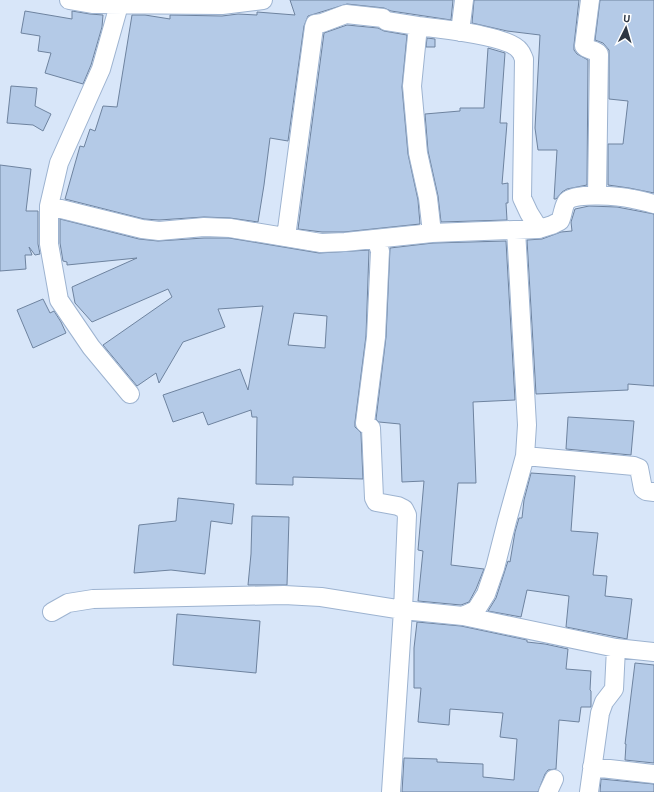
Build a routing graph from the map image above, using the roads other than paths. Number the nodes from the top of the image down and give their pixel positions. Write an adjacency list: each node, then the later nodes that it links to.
1 (69, 0): 5 (street)
2 (263, 0): 5 (street)
3 (464, 0): 7 (street)
4 (590, 0): 8 (street)
5 (119, 5): 10 (street)
6 (418, 26): 7 (street); 13 (street); 14 (street)
7 (460, 32): 11 (street)
8 (597, 195): 9 (street); 11 (street)
9 (654, 204)
10 (50, 206): 14 (street); 16 (street)
11 (540, 229): 12 (street)
12 (516, 230): 13 (street); 17 (street)
13 (432, 233): 15 (street)
14 (286, 237): 15 (street)
15 (376, 239): 19 (street)
16 (130, 394)
17 (525, 456): 18 (street); 21 (street)
18 (654, 492)
19 (403, 610): 20 (street); 21 (street); 26 (street)
20 (52, 612)
21 (462, 616): 22 (street)
22 (616, 648): 23 (street); 24 (street)
23 (654, 652)
24 (592, 767): 25 (street); 27 (street)
25 (654, 774)
26 (391, 792)
27 (589, 792)

